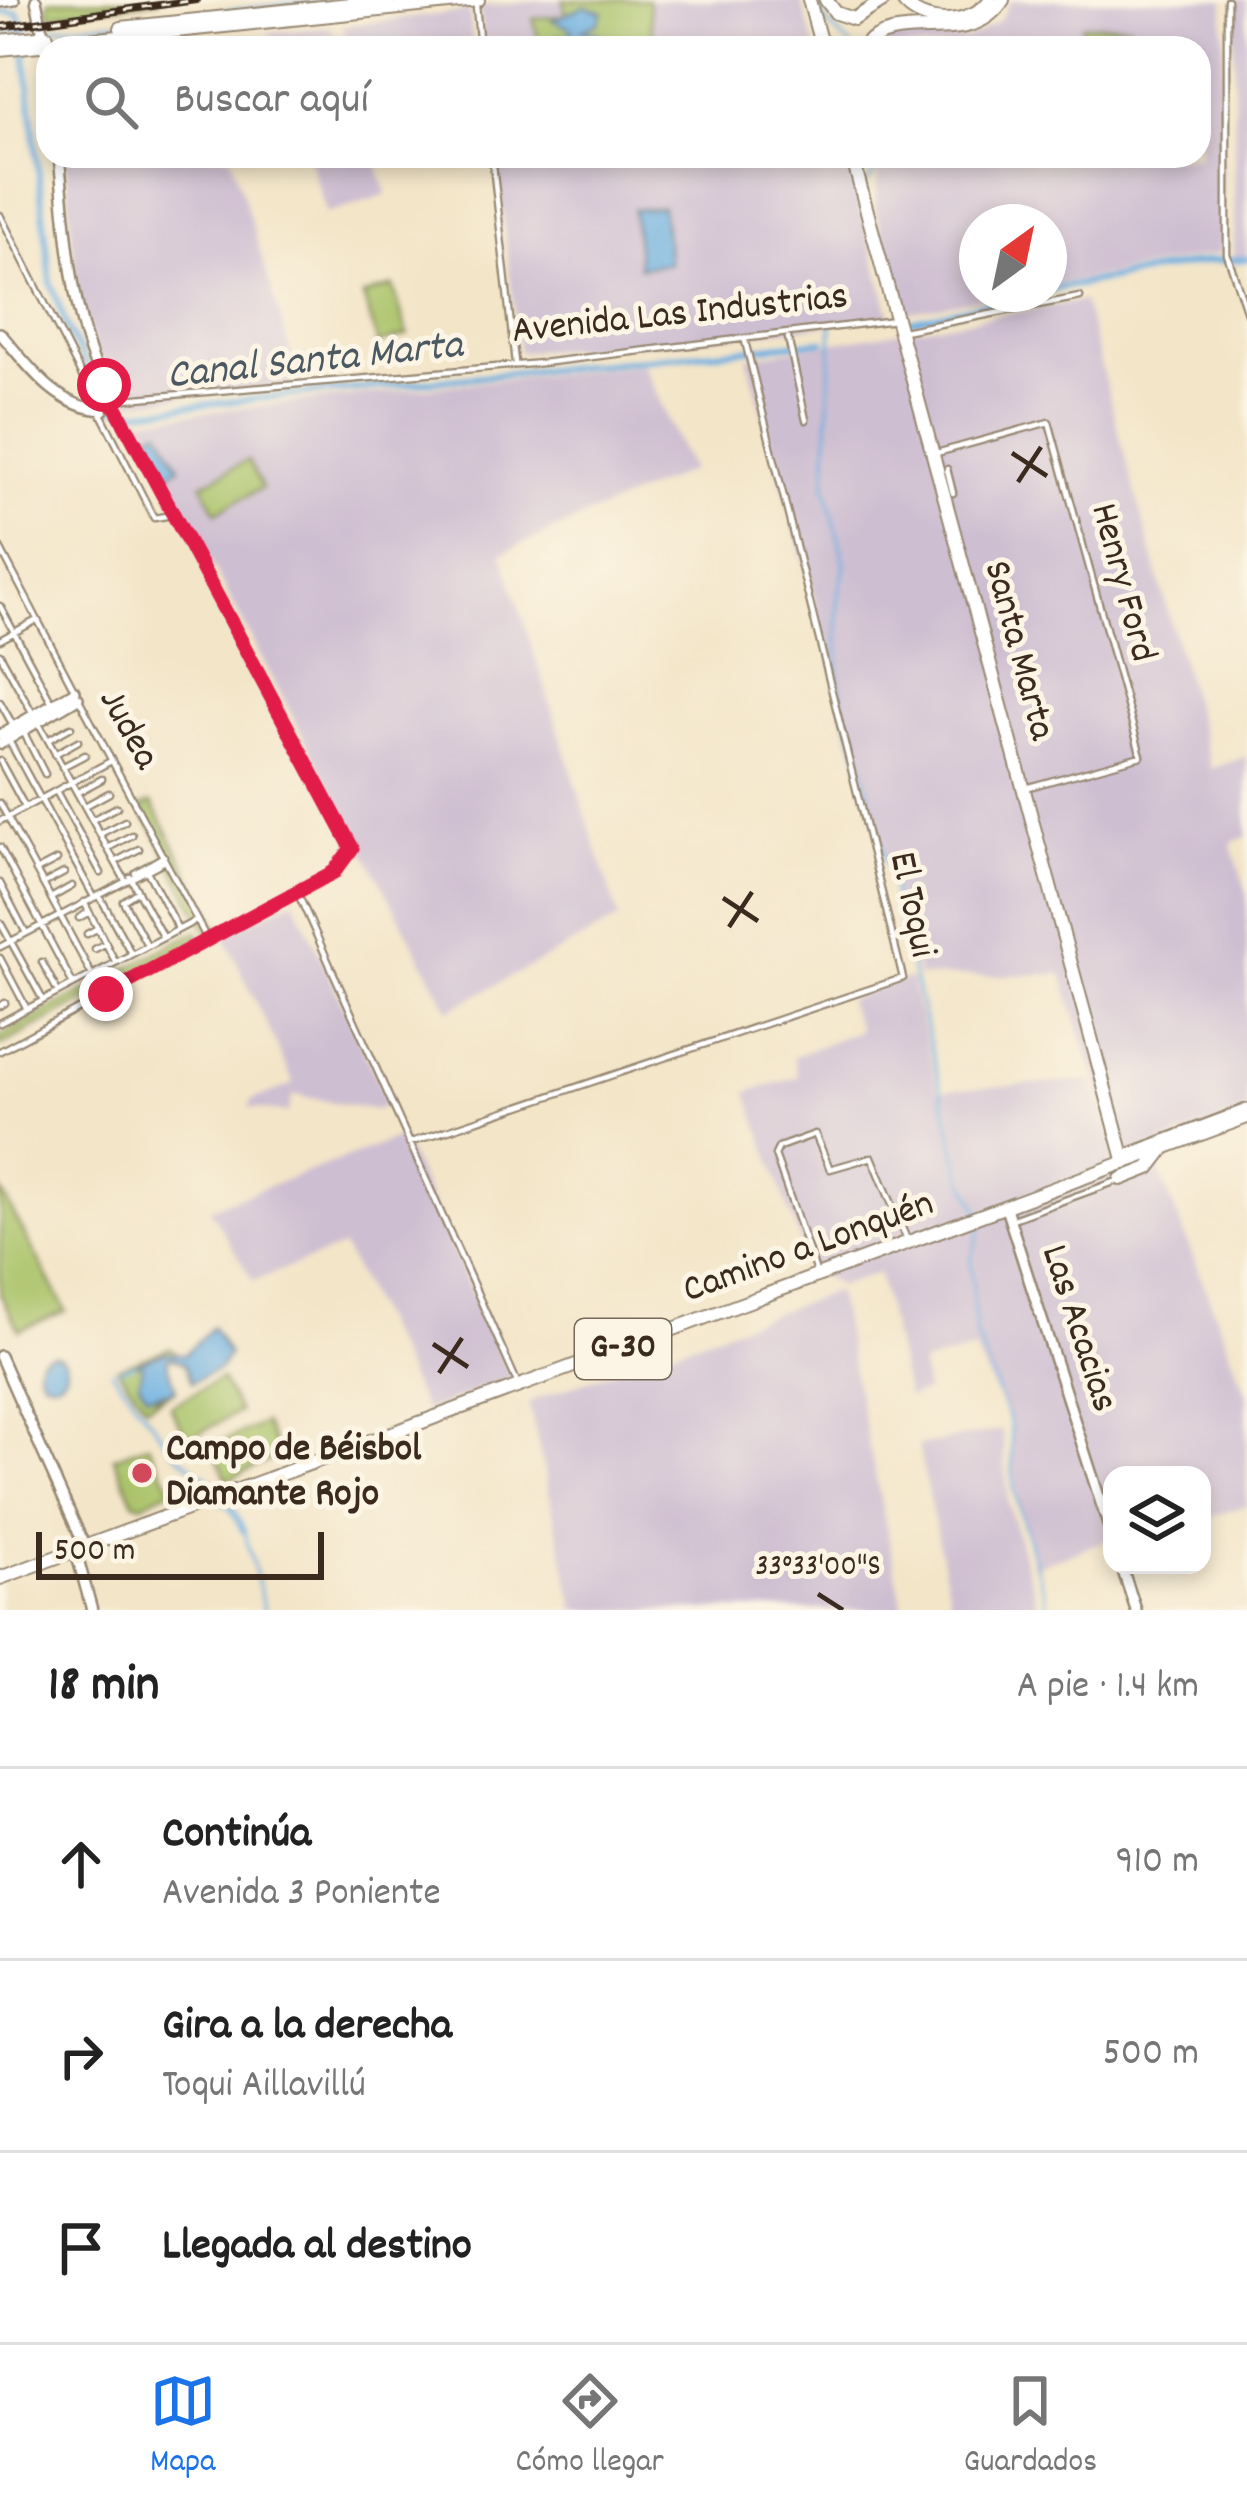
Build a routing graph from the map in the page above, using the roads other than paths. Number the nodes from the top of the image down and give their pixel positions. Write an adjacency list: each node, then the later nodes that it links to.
1 (39, 0): 18 (street)
2 (388, 0): 12 (main road)
3 (476, 0): 11 (main road); 14 (street)
4 (809, 0): 15 (main road)
5 (826, 0): 6 (main road)
6 (884, 0): 16 (main road)
7 (902, 0): 8 (main road)
8 (991, 0)
9 (1003, 0): 17 (main road)
10 (1227, 0): 25 (street)
11 (425, 3): 12 (main road)
12 (342, 9): 13 (main road)
13 (97, 36)
14 (479, 36)
15 (819, 36)
16 (866, 36)
17 (880, 36)
18 (34, 43): 19 (main road)
19 (0, 45)
20 (61, 168): 32 (street)
21 (493, 168): 30 (street)
22 (854, 168): 26 (main road, Santa Marta)
23 (0, 215): 31 (street)
24 (1080, 297): 26 (street, Avenida Las Industrias)
25 (1247, 314)
26 (897, 326): 28 (street, Avenida Las Industrias); 34 (main road, Santa Marta)
27 (0, 333): 31 (street, Avenida Las Industrias)
28 (789, 342): 29 (street, Avenida Las Industrias); 33 (street)
29 (745, 344): 30 (street, Avenida Las Industrias); 127 (street, El Toqui)
30 (515, 363): 32 (street, Avenida Las Industrias)
31 (97, 408): 32 (street, Avenida Las Industrias); 37 (street)
32 (116, 408): 37 (street)
33 (806, 420)
34 (932, 454): 63 (main road, Santa Marta); 63 (street, Henry Ford)
35 (947, 469): 36 (street)
36 (953, 493)
37 (172, 514): 93 (street)
38 (0, 548): 39 (street, Judea)
39 (13, 575): 40 (street); 42 (street, Judea)
40 (0, 582)
41 (0, 606): 43 (street)
42 (37, 620): 43 (street); 46 (street, Judea)
43 (14, 633): 44 (street); 48 (street)
44 (0, 640)
45 (0, 654): 49 (street)
46 (77, 695): 48 (street); 49 (street); 58 (street, Judea)
47 (0, 702): 51 (street)
48 (53, 704): 49 (street)
49 (36, 719): 51 (street); 53 (street)
50 (71, 727): 53 (street)
51 (18, 729): 52 (street); 60 (street)
52 (3, 739): 67 (street)
53 (48, 740): 55 (street)
54 (78, 741): 55 (street)
55 (55, 754): 59 (street)
56 (85, 755): 59 (street)
57 (0, 761): 70 (street)
58 (112, 761): 62 (street); 81 (street, Judea)
59 (62, 767): 62 (street)
60 (45, 774)
61 (102, 779): 65 (street)
62 (72, 782): 64 (street); 65 (street)
63 (1023, 789): 129 (main road, Santa Marta)
64 (56, 791): 67 (street); 77 (street)
65 (78, 792): 69 (street)
66 (109, 793): 69 (street)
67 (41, 799): 70 (street); 94 (street)
68 (0, 803): 72 (street)
69 (85, 806): 73 (street)
70 (25, 807): 72 (street)
71 (117, 807): 73 (street)
72 (4, 819): 84 (street)
73 (92, 820): 75 (street)
74 (125, 821): 75 (street)
75 (99, 833): 77 (street); 79 (street)
76 (132, 835): 79 (street)
77 (83, 841): 87 (street)
78 (0, 847): 102 (street)
79 (108, 848): 83 (street)
80 (139, 849): 83 (street)
81 (165, 858): 85 (street); 88 (street); 100 (street, Judea)
82 (57, 860): 84 (street)
83 (115, 862): 88 (street)
84 (36, 871): 90 (street)
85 (147, 871): 88 (street); 104 (street)
86 (64, 873): 90 (street)
87 (100, 873)
88 (128, 879): 92 (street); 94 (street)
89 (0, 884): 105 (street)
90 (43, 884): 95 (street)
91 (72, 886): 95 (street)
92 (138, 891): 107 (street); 111 (street)
93 (296, 892): 108 (street); 127 (street)
94 (96, 895): 96 (street); 114 (street)
95 (50, 898): 98 (street)
96 (84, 902): 97 (street); 98 (street)
97 (89, 913): 99 (street); 103 (street)
98 (59, 915): 102 (street); 118 (street)
99 (79, 918)
100 (197, 920): 104 (street); 108 (street, Judea)
101 (0, 922): 109 (street)
102 (41, 925): 105 (street); 119 (street)
103 (98, 928): 106 (street); 110 (street)
104 (178, 929): 107 (street)
105 (26, 933): 109 (street)
106 (87, 934)
107 (162, 937): 111 (street)
108 (208, 939): 121 (street)
109 (10, 941): 112 (street); 122 (street)
110 (106, 943): 113 (street); 117 (street)
111 (147, 945): 114 (street)
112 (0, 947)
113 (95, 949)
114 (130, 953): 117 (street)
115 (0, 958): 123 (street)
116 (42, 962): 120 (street)
117 (115, 962): 118 (street)
118 (91, 974): 119 (street); 121 (street)
119 (73, 984): 120 (street)
120 (58, 992): 122 (street)
121 (103, 996): 125 (street)
122 (43, 1000): 123 (street)
123 (27, 1009): 124 (street)
124 (0, 1023)
125 (0, 1051)
126 (1247, 1113): 128 (main road, Camino a Lonquén / G-30); 129 (street, Camino a Lonquén)
127 (410, 1143): 135 (street)
128 (1166, 1147): 129 (main road, Camino a Lonquén / G-30); 130 (main road)
129 (1124, 1159): 131 (main road, Camino a Lonquén / G-30)
130 (1121, 1179): 131 (street)
131 (1008, 1214): 132 (main road, Camino a Lonquén / G-30); 136 (street, Las Acacias)
132 (909, 1244): 133 (main road, Camino a Lonquén / G-30); 133 (street)
133 (818, 1278): 135 (main road, Camino a Lonquén / G-30)
134 (0, 1356): 137 (street)
135 (519, 1387): 137 (main road, Camino a Lonquén / G-30)
136 (1103, 1509)
137 (80, 1546): 139 (main road, Camino a Lonquén / G-30); 140 (street)
138 (1124, 1574): 141 (street)
139 (0, 1578)
140 (92, 1610)
141 (1136, 1610)

